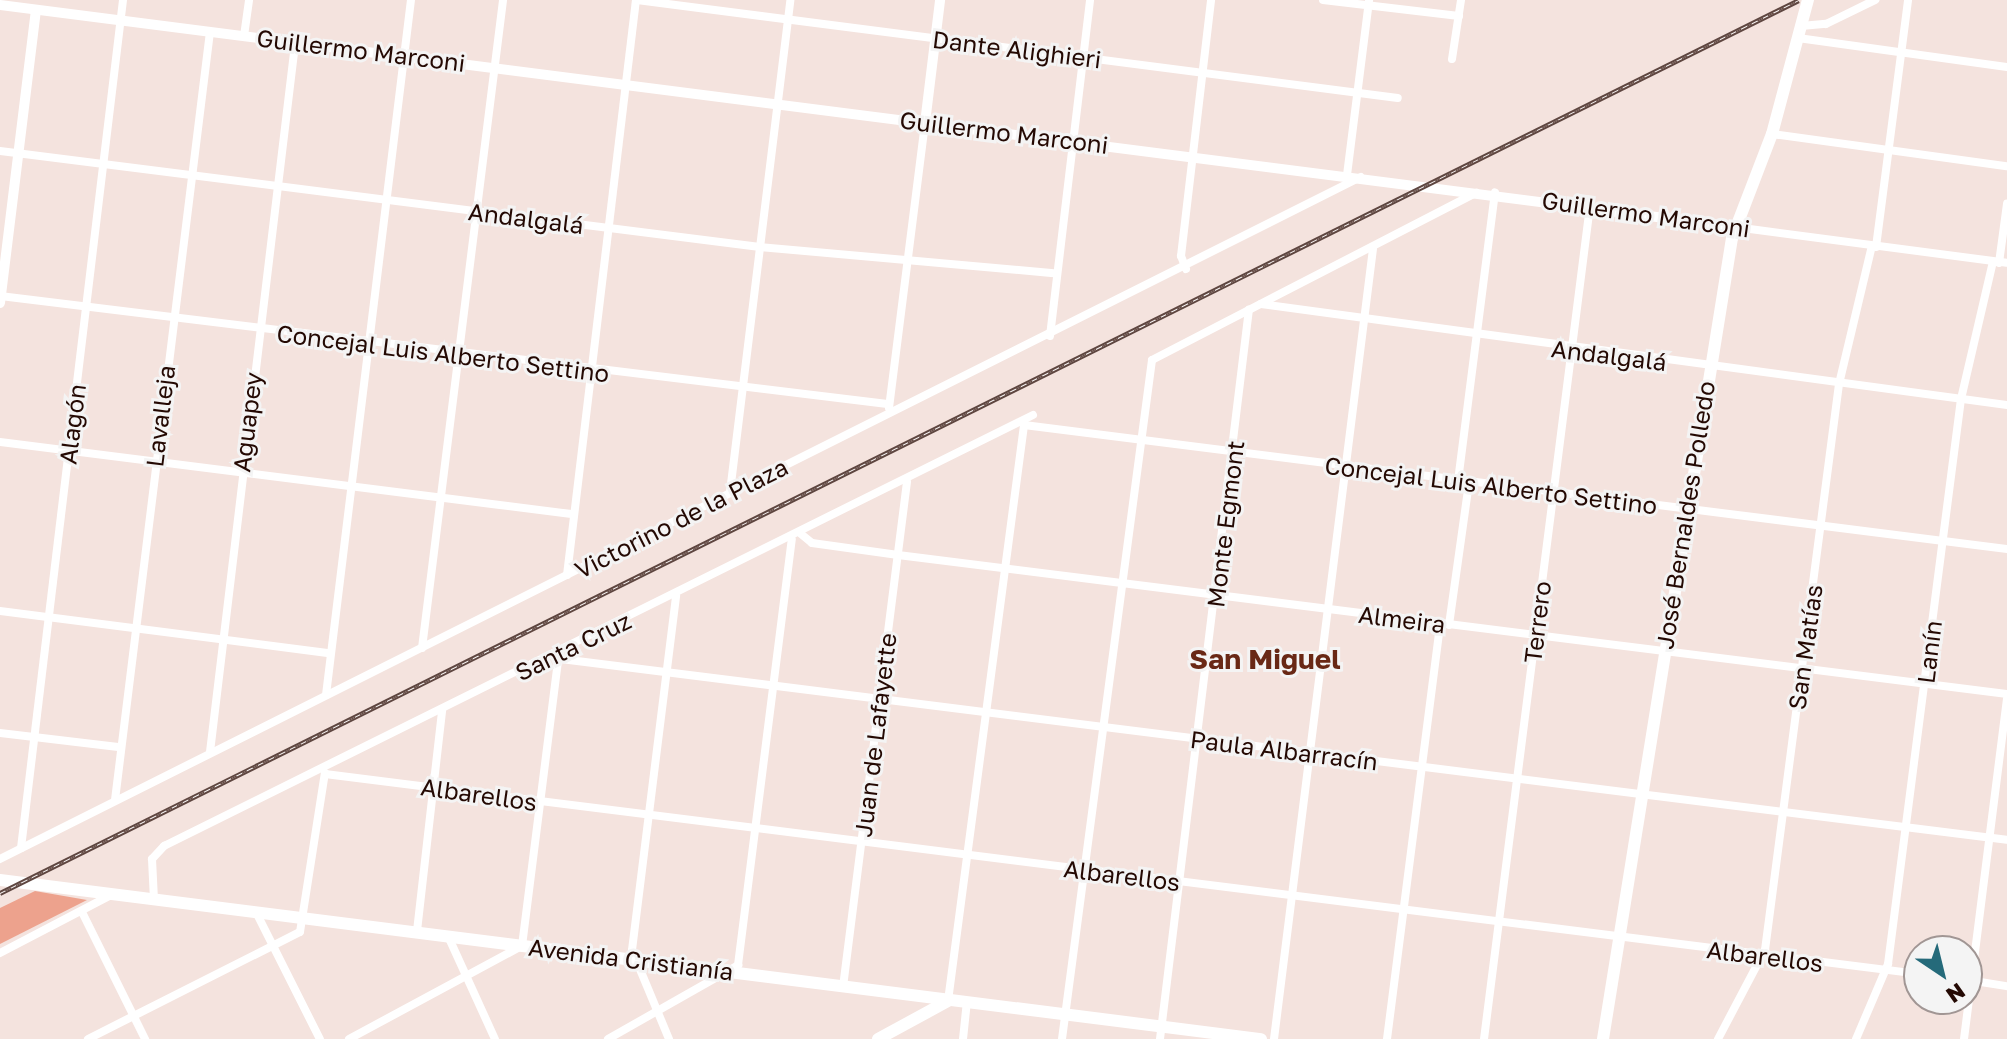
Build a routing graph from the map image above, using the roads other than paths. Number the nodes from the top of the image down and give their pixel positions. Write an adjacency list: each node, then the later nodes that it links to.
1 (123, 0): 20 (street, Alagón)
2 (249, 0): 23 (street)
3 (411, 0): 27 (street)
4 (503, 0): 30 (street)
5 (637, 0): 19 (street, Dante Alighieri); 33 (street)
6 (790, 0): 19 (street)
7 (940, 0): 24 (street)
8 (1090, 0): 28 (street)
9 (1211, 0): 32 (street)
10 (1323, 0): 15 (street)
11 (1461, 0): 18 (street)
12 (1808, 0): 22 (main road, José Bernaldes Polledo)
13 (1875, 0): 22 (street)
14 (1908, 0): 26 (street, San Matías)
15 (1369, 3): 18 (street); 34 (street)
16 (0, 5): 17 (street, Guillermo Marconi)
17 (36, 11): 20 (street, Guillermo Marconi); 42 (street)
18 (1459, 16): 29 (street)
19 (787, 20): 24 (street, Dante Alighieri); 36 (street)
20 (120, 22): 21 (street, Guillermo Marconi); 44 (street, Alagón)
21 (210, 32): 23 (street, Guillermo Marconi); 46 (street, Lavalleja)
22 (1800, 32): 26 (street); 38 (main road, José Bernaldes Polledo)
23 (244, 36): 25 (street, Guillermo Marconi)
24 (935, 39): 28 (street, Dante Alighieri); 37 (street)
25 (295, 44): 27 (street, Guillermo Marconi); 49 (street, Aguapey)
26 (1902, 52): 31 (street); 41 (street, San Matías)
27 (404, 56): 30 (street, Guillermo Marconi); 52 (street)
28 (1082, 58): 32 (street, Dante Alighieri); 39 (street)
29 (1452, 59)
30 (495, 66): 33 (street, Guillermo Marconi); 55 (street)
31 (2007, 67)
32 (1200, 74): 34 (street, Dante Alighieri); 43 (street)
33 (627, 85): 36 (street, Guillermo Marconi); 57 (street)
34 (1356, 92): 35 (street, Dante Alighieri); 47 (street)
35 (1398, 98)
36 (776, 104): 37 (street, Guillermo Marconi); 58 (street)
37 (925, 123): 39 (street, Guillermo Marconi); 61 (street)
38 (1772, 134): 41 (street); 56 (main road, José Bernaldes Polledo)
39 (1072, 140): 43 (street, Guillermo Marconi); 64 (street)
40 (0, 151): 42 (street, Andalgalá)
41 (1887, 151): 45 (street); 59 (street, San Matías)
42 (18, 153): 44 (street, Andalgalá); 65 (street)
43 (1191, 156): 47 (street, Guillermo Marconi); 63 (street)
44 (105, 164): 46 (street, Andalgalá); 68 (street, Alagón)
45 (2007, 166)
46 (190, 175): 49 (street, Andalgalá); 70 (street, Lavalleja)
47 (1347, 175): 48 (street, Guillermo Marconi)
48 (1362, 176): 50 (street, Guillermo Marconi); 63 (street, Victorino de la Plaza)
49 (277, 185): 52 (street, Andalgalá); 72 (street, Aguapey)
50 (1479, 190): 51 (street, Guillermo Marconi); 60 (street)
51 (1495, 192): 54 (street, Guillermo Marconi); 74 (street)
52 (386, 201): 55 (street, Andalgalá); 75 (street)
53 (2007, 204): 62 (street, Lanín)
54 (1590, 206): 56 (street, Guillermo Marconi); 76 (street, Terrero)
55 (476, 212): 57 (street, Andalgalá); 77 (street)
56 (1735, 227): 59 (street, Guillermo Marconi); 78 (main road, José Bernaldes Polledo)
57 (607, 228): 58 (street, Andalgalá); 79 (street)
58 (760, 247): 61 (street, Andalgalá); 81 (street)
59 (1874, 247): 62 (street, Guillermo Marconi); 80 (street, San Matías)
60 (1373, 249): 67 (street); 71 (street)
61 (907, 261): 64 (street, Andalgalá); 83 (street)
62 (2000, 263): 82 (street, Lanín)
63 (1186, 269): 73 (street, Victorino de la Plaza)
64 (1054, 273): 73 (street)
65 (0, 296): 66 (street); 68 (street, Concejal Luis Alberto Settino)
66 (0, 303)
67 (1261, 304): 69 (street); 71 (street, Andalgalá)
68 (87, 307): 70 (street, Concejal Luis Alberto Settino); 90 (street, Alagón)
69 (1249, 309): 88 (street); 91 (street, Monte Egmont)
70 (171, 319): 72 (street, Concejal Luis Alberto Settino); 92 (street, Lavalleja)
71 (1366, 323): 74 (street, Andalgalá); 93 (street)
72 (258, 329): 75 (street, Concejal Luis Alberto Settino); 94 (street, Aguapey)
73 (1050, 336): 85 (street, Victorino de la Plaza)
74 (1476, 338): 76 (street, Andalgalá); 95 (street)
75 (367, 343): 77 (street, Concejal Luis Alberto Settino); 98 (street)
76 (1572, 351): 78 (street, Andalgalá); 100 (street, Terrero)
77 (457, 353): 79 (street, Concejal Luis Alberto Settino); 101 (street)
78 (1709, 367): 80 (street, Andalgalá); 102 (main road, José Bernaldes Polledo)
79 (590, 371): 81 (street, Concejal Luis Alberto Settino); 103 (street)
80 (1839, 384): 82 (street, Andalgalá); 104 (street, San Matías)
81 (740, 391): 83 (street, Concejal Luis Alberto Settino); 99 (street)
82 (1961, 399): 84 (street, Andalgalá); 107 (street, Lanín)
83 (887, 404): 85 (street)
84 (2007, 405)
85 (891, 414): 99 (street, Victorino de la Plaza)
86 (1033, 415): 87 (street, Santa Cruz)
87 (1024, 425): 88 (street, Concejal Luis Alberto Settino); 96 (street, Santa Cruz); 110 (street)
88 (1140, 439): 91 (street, Concejal Luis Alberto Settino); 112 (street)
89 (0, 442): 90 (street)
90 (68, 451): 92 (street); 117 (street, Alagón)
91 (1235, 452): 93 (street, Concejal Luis Alberto Settino); 114 (street, Monte Egmont)
92 (155, 463): 94 (street); 119 (street, Lavalleja)
93 (1347, 468): 95 (street, Concejal Luis Alberto Settino); 115 (street)
94 (240, 473): 98 (street); 121 (street, Aguapey)
95 (1458, 481): 97 (street, Concejal Luis Alberto Settino)
96 (907, 482): 105 (street, Santa Cruz); 109 (street, Juan de Lafayette)
97 (1469, 483): 100 (street, Concejal Luis Alberto Settino); 118 (street)
98 (350, 485): 101 (street); 123 (street)
99 (730, 492): 111 (street, Victorino de la Plaza)
100 (1554, 493): 102 (street, Concejal Luis Alberto Settino); 120 (street, Terrero)
101 (439, 496): 103 (street); 122 (street)
102 (1687, 510): 104 (street, Concejal Luis Alberto Settino); 124 (main road, José Bernaldes Polledo)
103 (571, 514): 111 (street)
104 (1822, 526): 107 (street, Concejal Luis Alberto Settino); 126 (street, San Matías)
105 (801, 534): 106 (street, Santa Cruz); 109 (street, Almeira)
106 (792, 539): 113 (street, Santa Cruz); 128 (street)
107 (1942, 542): 108 (street, Concejal Luis Alberto Settino); 129 (street, Lanín)
108 (2007, 549)
109 (898, 555): 110 (street, Almeira); 132 (street, Juan de Lafayette)
110 (1004, 568): 112 (street, Almeira); 134 (street)
111 (567, 575): 122 (street, Victorino de la Plaza)
112 (1122, 583): 114 (street, Almeira); 135 (street)
113 (676, 596): 125 (street, Santa Cruz); 127 (street)
114 (1217, 596): 115 (street, Almeira); 138 (street, Monte Egmont)
115 (1329, 610): 118 (street, Almeira); 141 (street)
116 (0, 611): 117 (street)
117 (47, 617): 119 (street); 137 (street, Alagón)
118 (1444, 625): 120 (street, Almeira); 142 (street)
119 (134, 628): 121 (street); 139 (street, Lavalleja)
120 (1535, 637): 124 (street, Almeira); 144 (street, Terrero)
121 (221, 638): 123 (street); 140 (street, Aguapey)
122 (422, 648): 130 (street, Victorino de la Plaza)
123 (329, 653): 130 (street)
124 (1663, 653): 126 (street, Almeira); 146 (main road, José Bernaldes Polledo)
125 (560, 656): 127 (street, Paula Albarracín); 133 (street, Santa Cruz); 148 (street)
126 (1801, 669): 129 (street, Almeira); 149 (street, San Matías)
127 (667, 671): 128 (street, Paula Albarracín); 150 (street)
128 (774, 685): 132 (street, Paula Albarracín); 151 (street)
129 (1925, 685): 131 (street, Almeira); 152 (street, Lanín)
130 (326, 695): 140 (street, Victorino de la Plaza)
131 (2007, 696): 153 (street)
132 (879, 699): 134 (street, Paula Albarracín); 155 (street, Juan de Lafayette)
133 (442, 710): 143 (street, Santa Cruz); 145 (street)
134 (986, 712): 135 (street, Paula Albarracín); 157 (street)
135 (1103, 727): 138 (street, Paula Albarracín); 159 (street)
136 (0, 733): 137 (street)
137 (33, 737): 139 (street); 156 (street, Alagón)
138 (1199, 738): 141 (street, Paula Albarracín); 161 (street, Monte Egmont)
139 (118, 747): 147 (street, Lavalleja)
140 (210, 752): 147 (street, Victorino de la Plaza)
141 (1310, 753): 142 (street, Paula Albarracín); 163 (street)
142 (1421, 768): 144 (street, Paula Albarracín); 165 (street)
143 (324, 772): 145 (street, Albarellos); 164 (street, Santa Cruz); 168 (street)
144 (1517, 781): 146 (street, Paula Albarracín); 169 (street, Terrero)
145 (433, 787): 148 (street, Albarellos); 170 (street)
146 (1641, 797): 149 (street, Paula Albarracín); 173 (main road, José Bernaldes Polledo)
147 (115, 800): 156 (street, Victorino de la Plaza)
148 (542, 802): 150 (street, Albarellos); 175 (street)
149 (1783, 812): 152 (street, Paula Albarracín); 177 (street, San Matías)
150 (648, 815): 151 (street, Albarellos); 178 (street)
151 (754, 828): 155 (street, Albarellos); 180 (street)
152 (1906, 828): 153 (street, Paula Albarracín); 179 (street, Lanín)
153 (1989, 838): 154 (street, Paula Albarracín); 171 (street)
154 (2007, 840)
155 (862, 842): 157 (street, Albarellos); 185 (street, Juan de Lafayette)
156 (21, 848): 158 (street, Victorino de la Plaza)
157 (968, 856): 159 (street, Albarellos); 186 (street)
158 (0, 859)
159 (1084, 871): 161 (street, Albarellos); 189 (street)
160 (0, 880): 162 (main road, Avenida Cristianía)
161 (1180, 881): 163 (street, Albarellos); 192 (street, Monte Egmont)
162 (111, 895): 164 (main road, Avenida Cristianía); 166 (street)
163 (1292, 895): 165 (street, Albarellos); 204 (street)
164 (154, 900): 167 (main road, Avenida Cristianía)
165 (1403, 910): 169 (street, Albarellos); 205 (street)
166 (82, 912): 176 (street); 191 (street)
167 (256, 912): 168 (main road, Avenida Cristianía); 174 (street)
168 (307, 918): 170 (main road, Avenida Cristianía); 174 (street)
169 (1499, 922): 173 (street, Albarellos); 206 (street, Terrero)
170 (417, 931): 172 (main road, Avenida Cristianía)
171 (1975, 935)
172 (448, 936): 175 (main road, Avenida Cristianía); 182 (street)
173 (1619, 939): 177 (street, Albarellos); 207 (main road, José Bernaldes Polledo)
174 (272, 946): 191 (street); 195 (street)
175 (522, 946): 178 (main road, Avenida Cristianía); 182 (street)
176 (0, 953)
177 (1764, 955): 179 (street, Albarellos); 208 (street, San Matías)
178 (633, 961): 180 (main road, Avenida Cristianía); 188 (street)
179 (1886, 970): 181 (street, Albarellos); 209 (street, Lanín)
180 (733, 972): 185 (main road, Avenida Cristianía); 188 (street)
181 (1903, 972)
182 (466, 980): 196 (street); 197 (street)
183 (1983, 982): 184 (street)
184 (2007, 986)
185 (843, 987): 186 (main road, Avenida Cristianía)
186 (948, 1001): 187 (main road, Avenida Cristianía); 200 (main road)
187 (967, 1003): 189 (main road, Avenida Cristianía); 201 (street)
188 (657, 1014): 198 (street); 199 (street)
189 (1065, 1014): 192 (main road, Avenida Cristianía); 202 (street)
190 (1966, 1015): 210 (street)
191 (134, 1016): 193 (street); 194 (street)
192 (1161, 1032): 203 (main road, Avenida Cristianía)
193 (88, 1039)
194 (145, 1039)
195 (320, 1039)
196 (349, 1039)
197 (495, 1039)
198 (608, 1039)
199 (669, 1039)
200 (878, 1039)
201 (963, 1039)
202 (1062, 1039)
203 (1261, 1039)
204 (1274, 1039)
205 (1387, 1039)
206 (1484, 1039)
207 (1603, 1039)
208 (1718, 1039)
209 (1856, 1039)
210 (1964, 1039)

